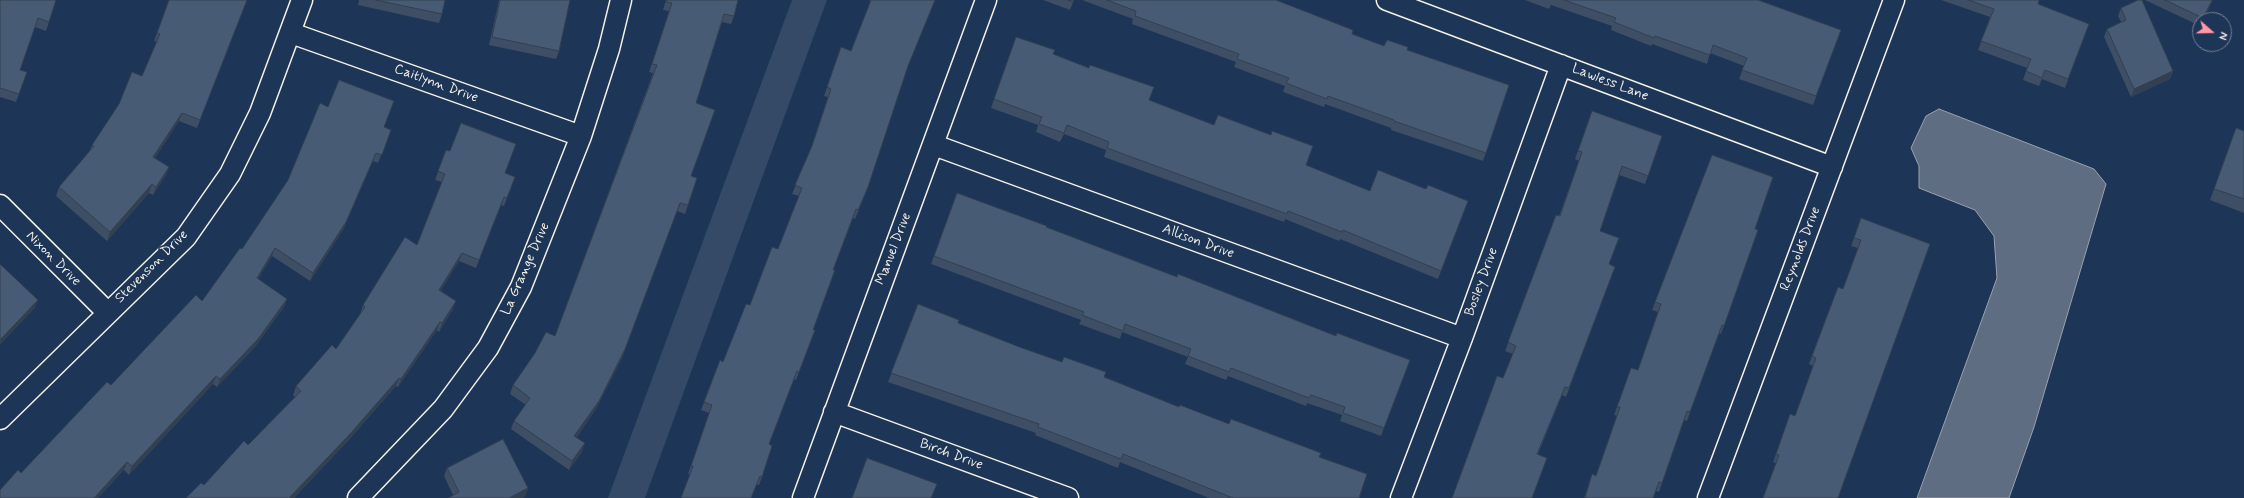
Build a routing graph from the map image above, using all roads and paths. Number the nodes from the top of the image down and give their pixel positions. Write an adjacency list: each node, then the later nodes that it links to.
1 (302, 0): 6 (street, Stevenson Drive)
2 (621, 0): 8 (street, La Grange Drive)
3 (986, 0): 9 (street, Manuel Drive)
4 (1388, 0): 7 (street, Lawless Lane)
5 (1894, 0): 10 (street, Reynolds Drive)
6 (291, 33): 8 (street, Caitlynn Drive); 12 (street, Stevenson Drive)
7 (1561, 65): 10 (street, Lawless Lane); 13 (street, Bosley Drive)
8 (581, 136): 16 (street, La Grange Drive)
9 (934, 145): 13 (street, Allison Drive); 14 (street, Manuel Drive)
10 (1832, 166): 20 (street, Reynolds Drive)
11 (0, 205): 12 (street, Nixon Drive)
12 (107, 312): 15 (street, Stevenson Drive)
13 (1462, 338): 19 (street, Bosley Drive)
14 (834, 412): 17 (street, Manuel Drive); 18 (street, Birch Drive)
15 (0, 418)
16 (358, 498)
17 (803, 498)
18 (1068, 498)
19 (1401, 498)
20 (1708, 498)

